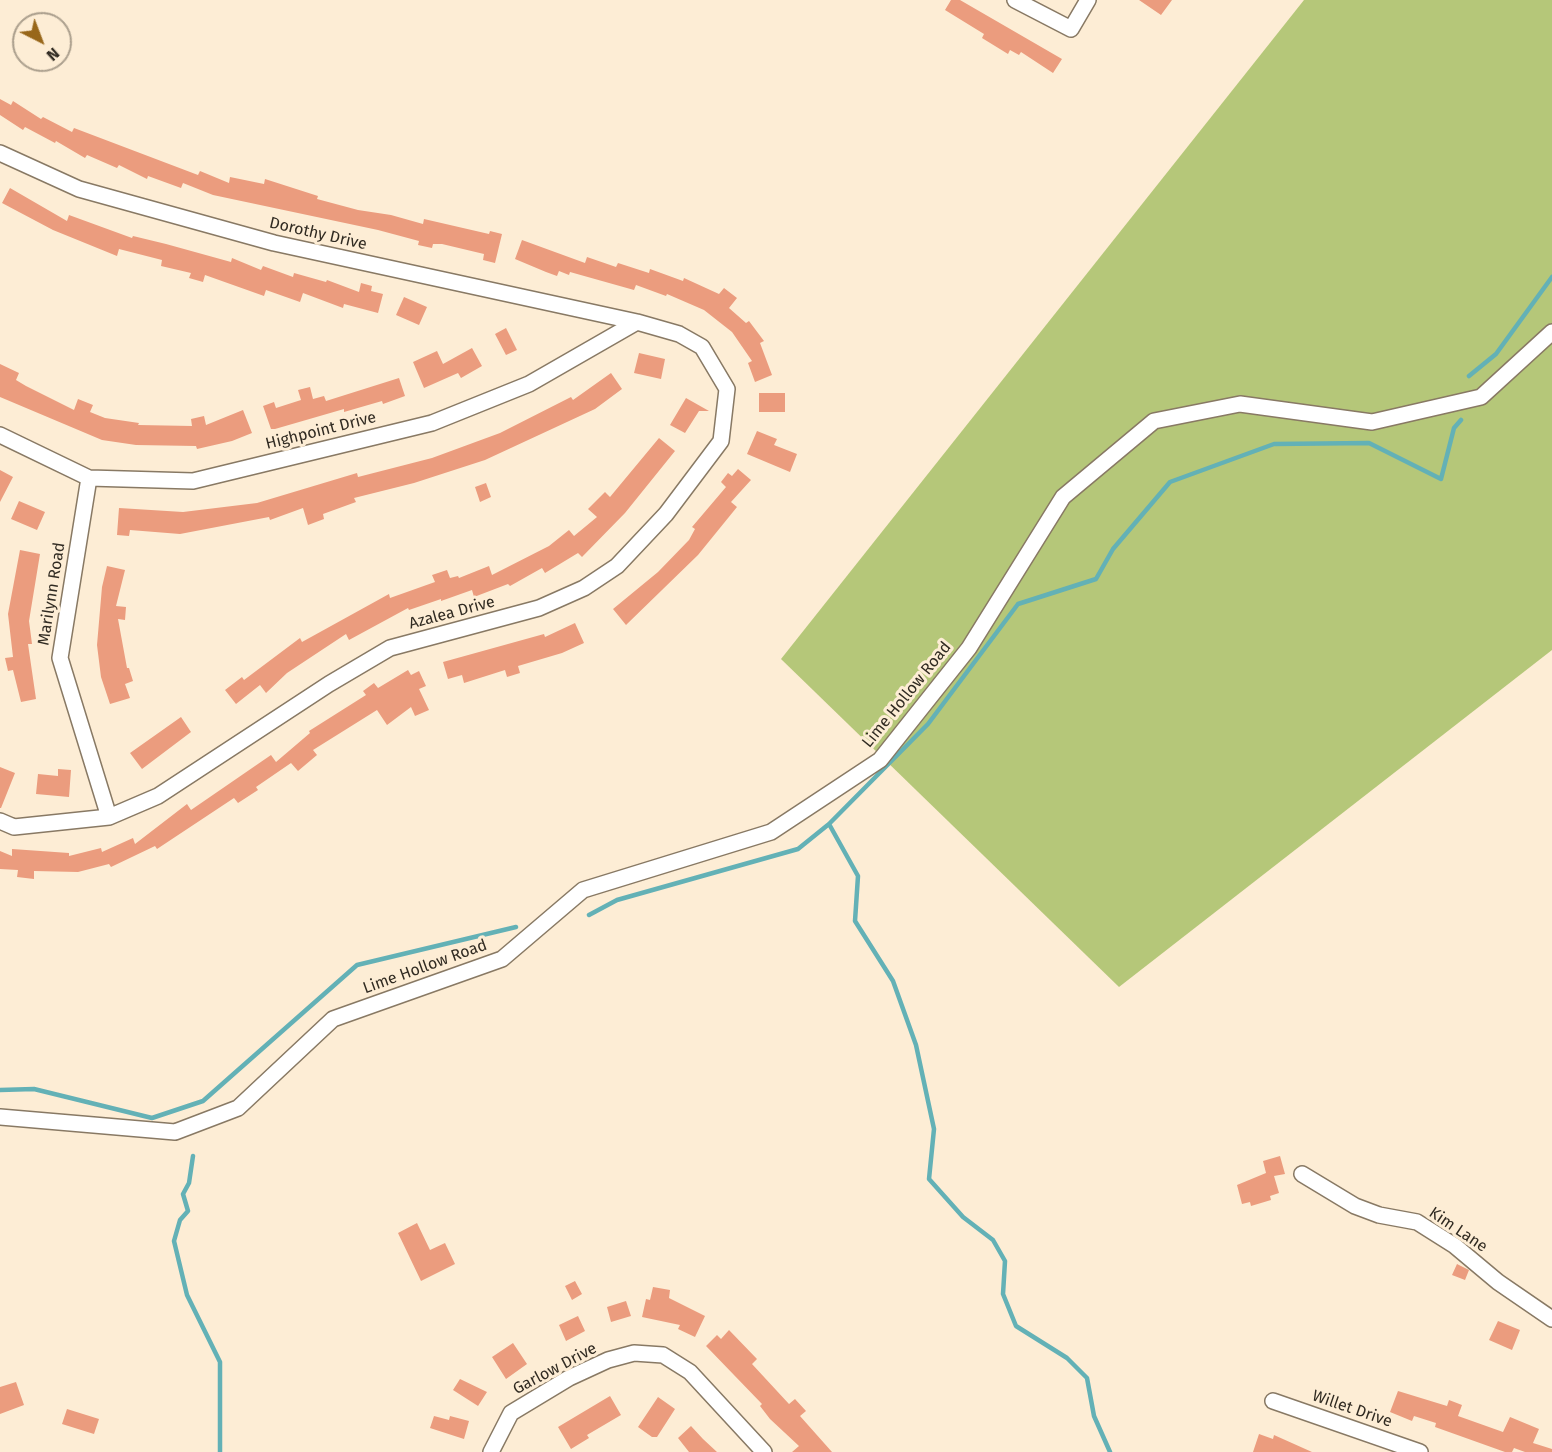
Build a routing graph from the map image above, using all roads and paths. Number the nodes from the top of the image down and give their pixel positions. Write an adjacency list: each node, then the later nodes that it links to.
1 (1015, 0): 2 (street)
2 (1088, 0)
3 (0, 153): 4 (street, Dorothy Drive)
4 (637, 322): 7 (street, Highpoint Drive); 8 (street, Azalea Drive)
5 (1552, 332): 10 (street, Lime Hollow Road)
6 (0, 435): 7 (street, Highpoint Drive)
7 (88, 477): 8 (street, Marilynn Road)
8 (109, 817): 9 (street, Azalea Drive)
9 (0, 821)
10 (0, 1117)
11 (1302, 1174): 12 (street, Kim Lane)
12 (1552, 1319)
13 (1273, 1401): 16 (street, Willet Drive)
14 (491, 1452): 15 (street, Garlow Drive)
15 (764, 1452)
16 (1420, 1452)

